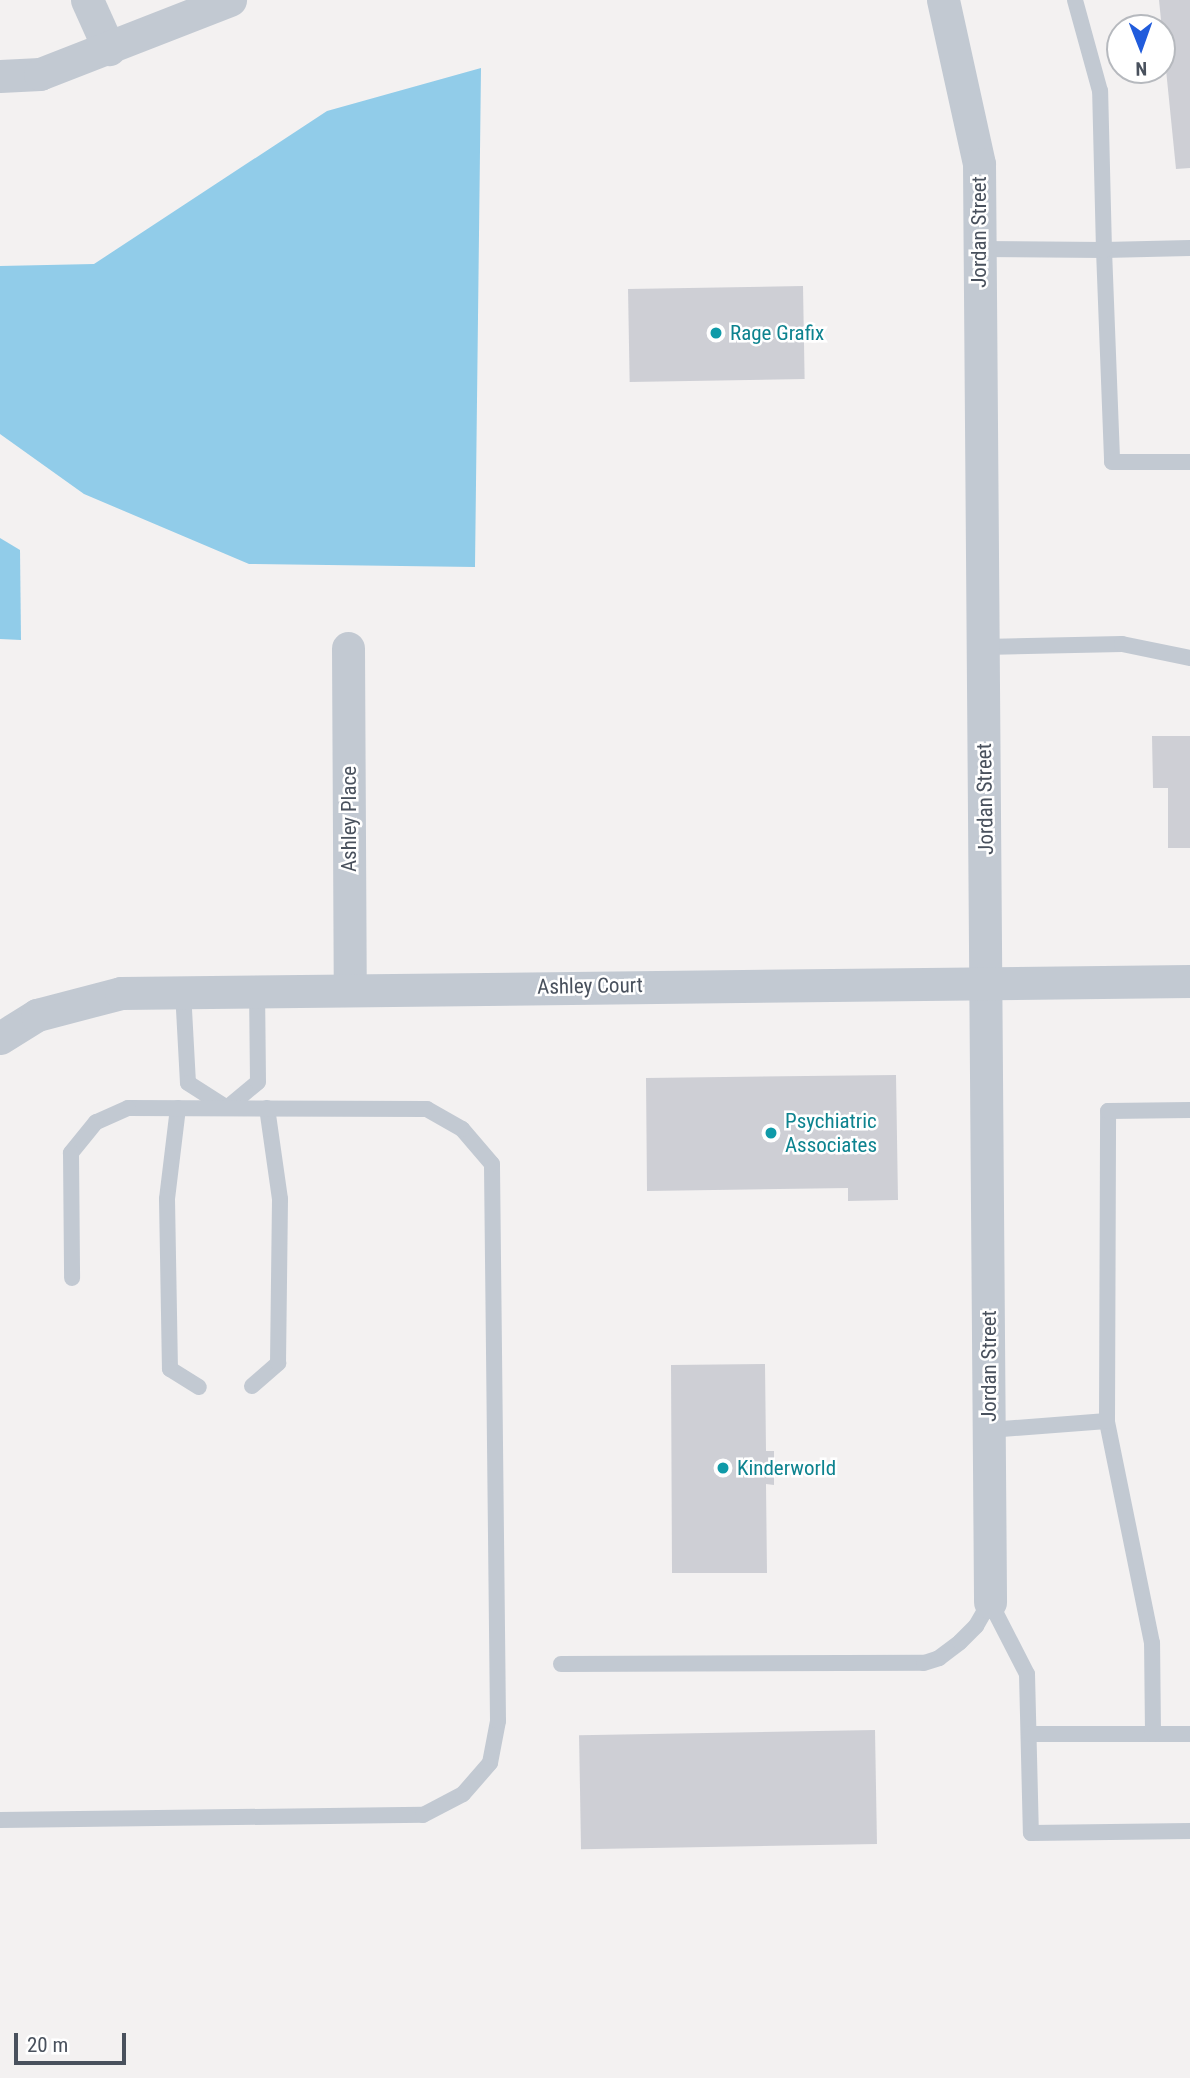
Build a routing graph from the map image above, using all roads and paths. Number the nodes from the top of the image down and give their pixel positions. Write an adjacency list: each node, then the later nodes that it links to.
1 (87, 0): 5 (street)
2 (230, 0): 5 (street)
3 (943, 0): 8 (street, Jordan Street)
4 (1075, 0): 9 (lane)
5 (109, 49): 6 (street)
6 (0, 76)
7 (1190, 248): 9 (lane)
8 (979, 249): 9 (lane); 11 (street, Jordan Street)
9 (1104, 250): 10 (lane)
10 (1190, 462)
11 (984, 647): 13 (lane); 15 (street, Jordan Street)
12 (348, 648): 16 (street, Ashley Place)
13 (1190, 658)
14 (1190, 981): 15 (street, Ashley Court)
15 (987, 982): 16 (street, Ashley Court); 28 (street, Jordan Street)
16 (350, 989): 17 (street, Ashley Court)
17 (257, 990): 18 (street, Ashley Court); 21 (lane)
18 (183, 991): 19 (street, Ashley Court); 21 (lane)
19 (0, 1038)
20 (178, 1108): 21 (lane); 24 (lane); 26 (lane)
21 (227, 1108): 22 (lane)
22 (267, 1108): 25 (lane); 34 (lane)
23 (1190, 1110): 27 (lane)
24 (72, 1278)
25 (252, 1386)
26 (199, 1387)
27 (1107, 1420): 28 (lane); 32 (lane)
28 (989, 1430): 29 (street, Jordan Street)
29 (990, 1602): 30 (lane); 31 (lane)
30 (561, 1664)
31 (1030, 1734): 32 (lane); 35 (lane)
32 (1153, 1734): 33 (lane)
33 (1190, 1734)
34 (0, 1820)
35 (1190, 1831)

